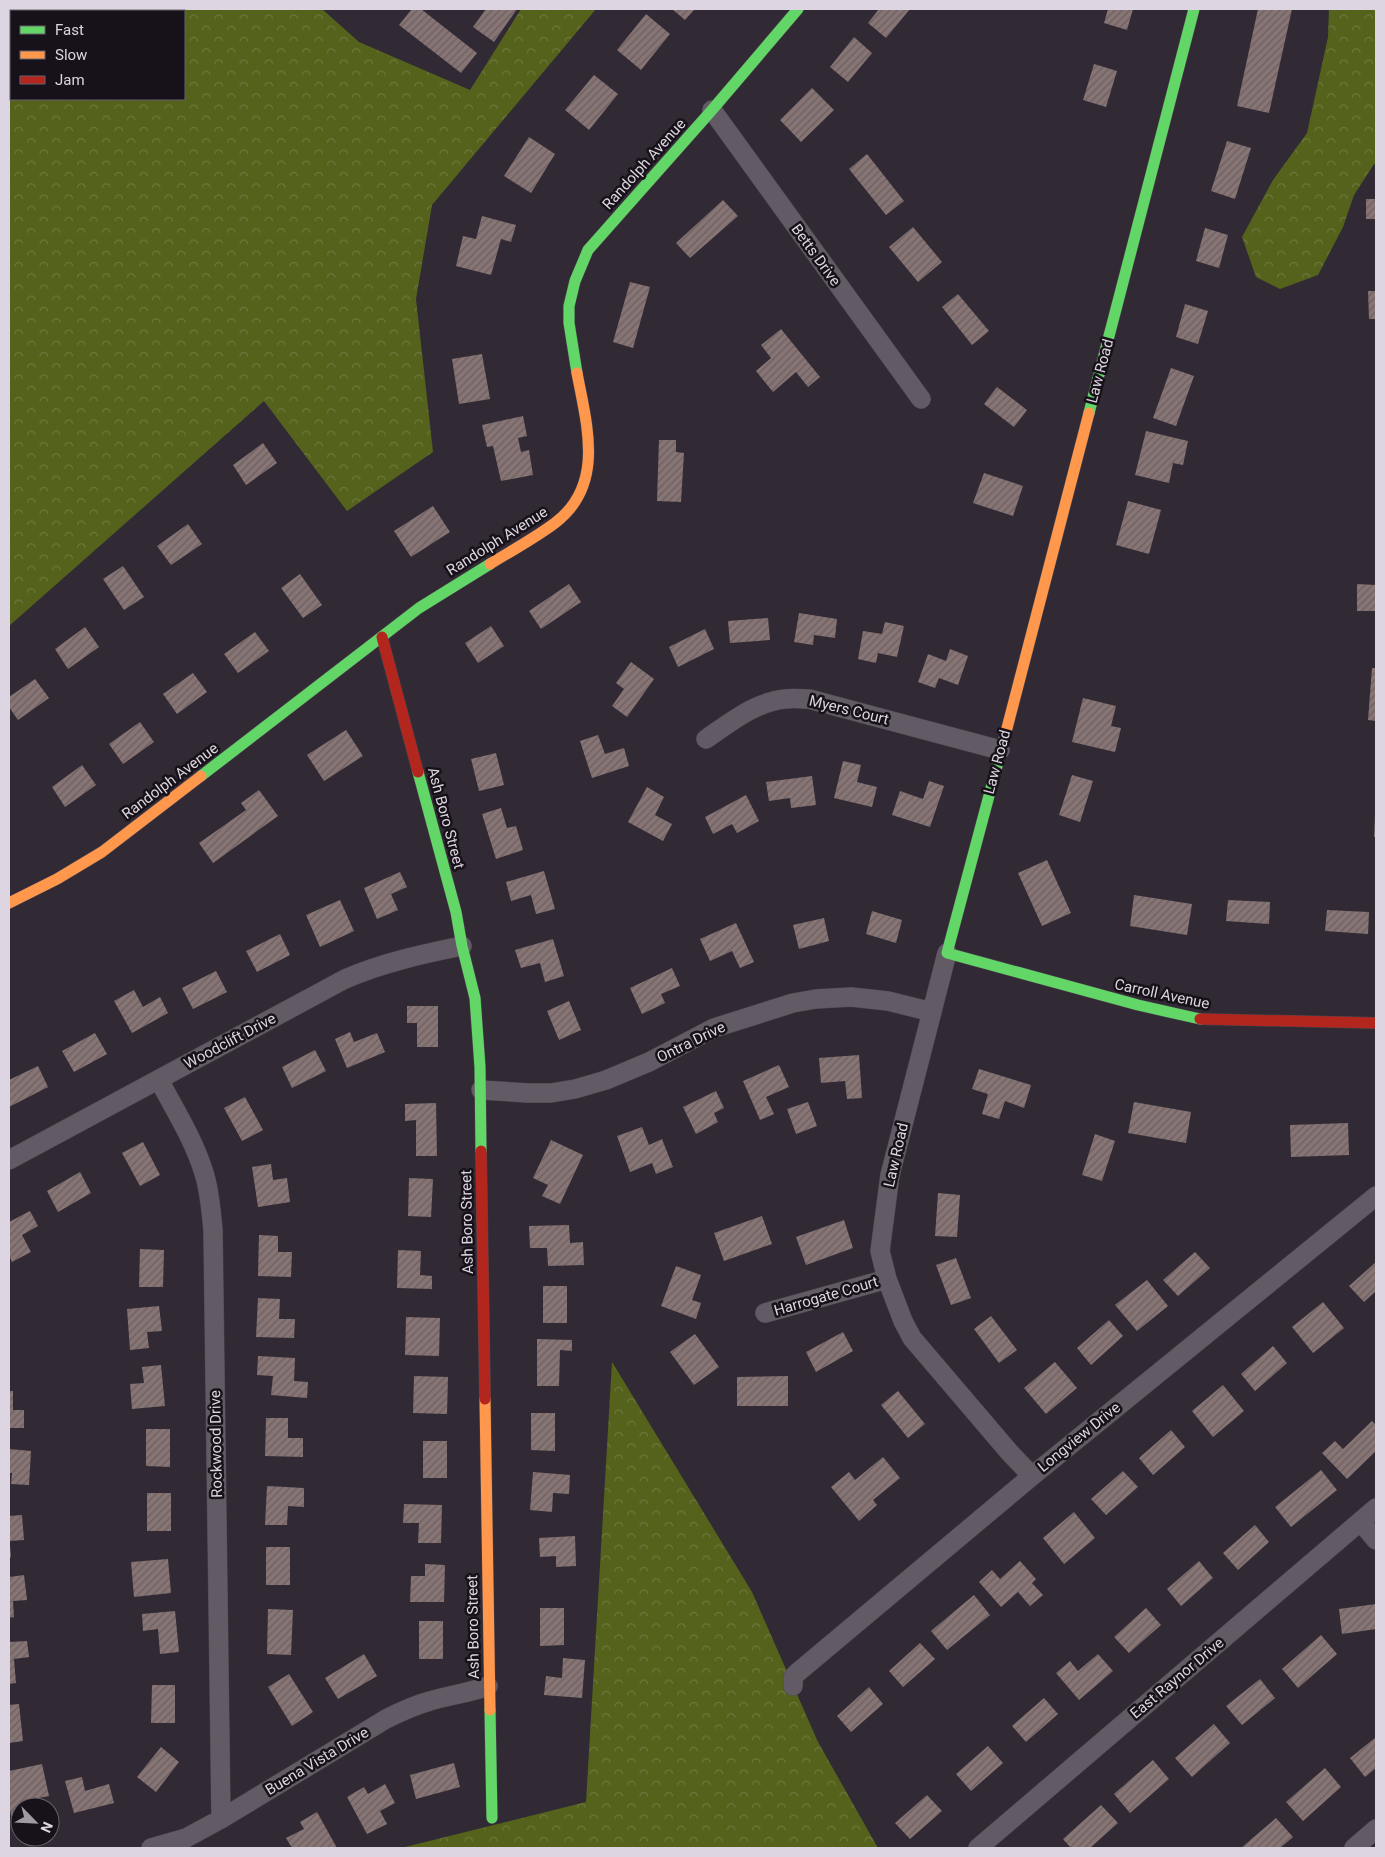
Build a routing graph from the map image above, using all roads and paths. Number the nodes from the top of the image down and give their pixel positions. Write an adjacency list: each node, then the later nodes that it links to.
1 (798, 9): 3 (street, Randolph Avenue)
2 (1194, 9): 7 (street, Law Road)
3 (712, 110): 4 (street, Betts Drive); 5 (street, Randolph Avenue)
4 (921, 399)
5 (382, 637): 8 (street, Randolph Avenue); 9 (street, Ash Boro Street)
6 (706, 739): 7 (street, Myers Court)
7 (1000, 750): 10 (street, Law Road)
8 (9, 903)
9 (462, 946): 13 (street, Woodclift Drive); 14 (street, Ash Boro Street)
10 (947, 953): 11 (street, Law Road); 12 (street, Carroll Avenue)
11 (932, 1012): 14 (street, Ontra Drive); 17 (street, Law Road)
12 (1376, 1023)
13 (159, 1080): 15 (street, Woodclift Drive); 26 (street, Rockwood Drive)
14 (480, 1090): 23 (street, Ash Boro Street)
15 (9, 1160)
16 (1376, 1196): 19 (street, Longview Drive)
17 (887, 1279): 18 (street, Harrogate Court); 19 (street, Law Road)
18 (765, 1313)
19 (1032, 1476): 24 (street, Longview Drive)
20 (1376, 1508): 21 (street, East Raynor Drive)
21 (1361, 1522): 22 (street); 29 (street, East Raynor Drive)
22 (1376, 1540)
23 (488, 1686): 25 (street, Ash Boro Street); 26 (street, Buena Vista Drive)
24 (793, 1686)
25 (492, 1818)
26 (221, 1819): 28 (street, Buena Vista Drive)
27 (1376, 1829): 30 (street)
28 (152, 1848)
29 (978, 1848)
30 (1354, 1848)

